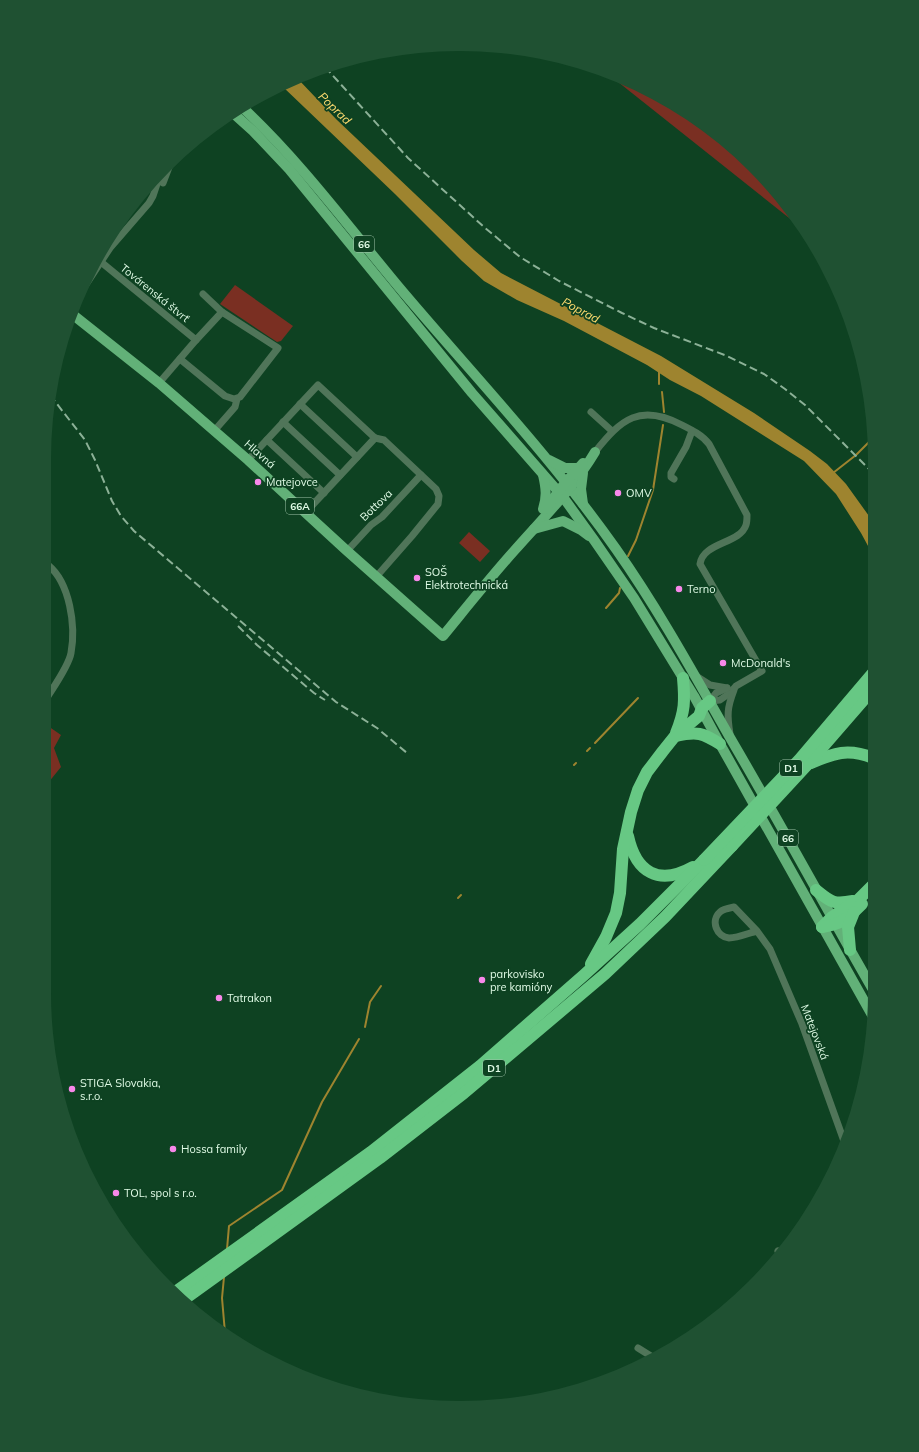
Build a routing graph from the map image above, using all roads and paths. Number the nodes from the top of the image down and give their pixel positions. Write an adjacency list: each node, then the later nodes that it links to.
1 (246, 111): 23 (main road, 66)
2 (238, 117): 26 (main road, 66)
3 (160, 182): 4 (street)
4 (112, 246)
5 (102, 263): 9 (street, Továrenská štvrť)
6 (203, 294): 7 (street)
7 (222, 312): 9 (street); 12 (street)
8 (77, 318): 11 (main road, Hlavná / 66A)
9 (196, 340): 10 (street)
10 (180, 359): 11 (street); 12 (street)
11 (159, 383): 16 (main road, Hlavná / 66A)
12 (237, 399): 16 (street)
13 (300, 404): 15 (street); 19 (street); 22 (street)
14 (591, 412): 17 (street)
15 (283, 422): 20 (street); 27 (street)
16 (214, 430): 24 (main road, Hlavná / 66A)
17 (612, 431): 18 (street); 21 (street)
18 (692, 431): 29 (street); 44 (street)
19 (374, 438): 22 (street); 28 (street)
20 (267, 440): 24 (street); 31 (street)
21 (595, 452): 25 (main road)
22 (357, 457): 27 (street)
23 (545, 458): 25 (main road); 30 (main road, 66)
24 (248, 460): 34 (main road, Hlavná / 66A)
25 (580, 470): 30 (main road); 33 (main road)
26 (542, 473): 32 (main road, 66); 35 (main road)
27 (340, 475): 31 (street)
28 (421, 476): 38 (street, Bottova); 40 (street)
29 (674, 479)
30 (567, 486): 32 (main road); 33 (main road, 66)
31 (324, 493): 34 (street)
32 (560, 494): 35 (main road); 36 (main road); 37 (main road, 66)
33 (583, 504): 41 (main road, 66)
34 (306, 512): 38 (main road, Hlavná / 66A)
35 (541, 514): 36 (main road)
36 (534, 529): 37 (main road); 40 (main road, Hlavná / 66A)
37 (594, 540): 42 (main road, 66)
38 (347, 551): 40 (main road, Hlavná / 66A)
39 (51, 567): 46 (street)
40 (376, 577)
41 (696, 676): 45 (street); 48 (main road, 66)
42 (683, 678): 48 (main road, 66); 49 (highway)
43 (868, 679): 56 (highway, D1, bridge)
44 (736, 686): 45 (street); 48 (street); 51 (street)
45 (727, 688): 48 (street)
46 (51, 691)
47 (868, 695): 54 (highway, D1)
48 (706, 705): 49 (highway); 50 (highway); 51 (main road, 66); 52 (main road, 66)
49 (682, 720): 50 (highway)
50 (675, 736): 52 (highway); 55 (highway)
51 (731, 738): 57 (main road, 66)
52 (720, 744): 63 (main road, 66)
53 (868, 756): 54 (highway)
54 (808, 764): 71 (highway, D1, bridge)
55 (628, 828): 56 (highway); 66 (highway)
56 (704, 860): 66 (highway, D1)
57 (816, 890): 60 (highway); 62 (main road, 66)
58 (868, 890): 60 (highway)
59 (868, 897): 61 (highway)
60 (858, 900): 62 (highway)
61 (854, 912): 62 (highway); 65 (highway)
62 (834, 921): 63 (highway); 65 (main road, 66)
63 (822, 927): 68 (main road, 66)
64 (757, 931): 64 (street, Matejovská); 69 (street, Matejovská)
65 (850, 950): 67 (main road, 66)
66 (584, 975): 70 (highway, D1)
67 (868, 981)
68 (867, 1007)
69 (842, 1134)
70 (179, 1289)
71 (187, 1297)
72 (638, 1348): 73 (street)
73 (648, 1354)

